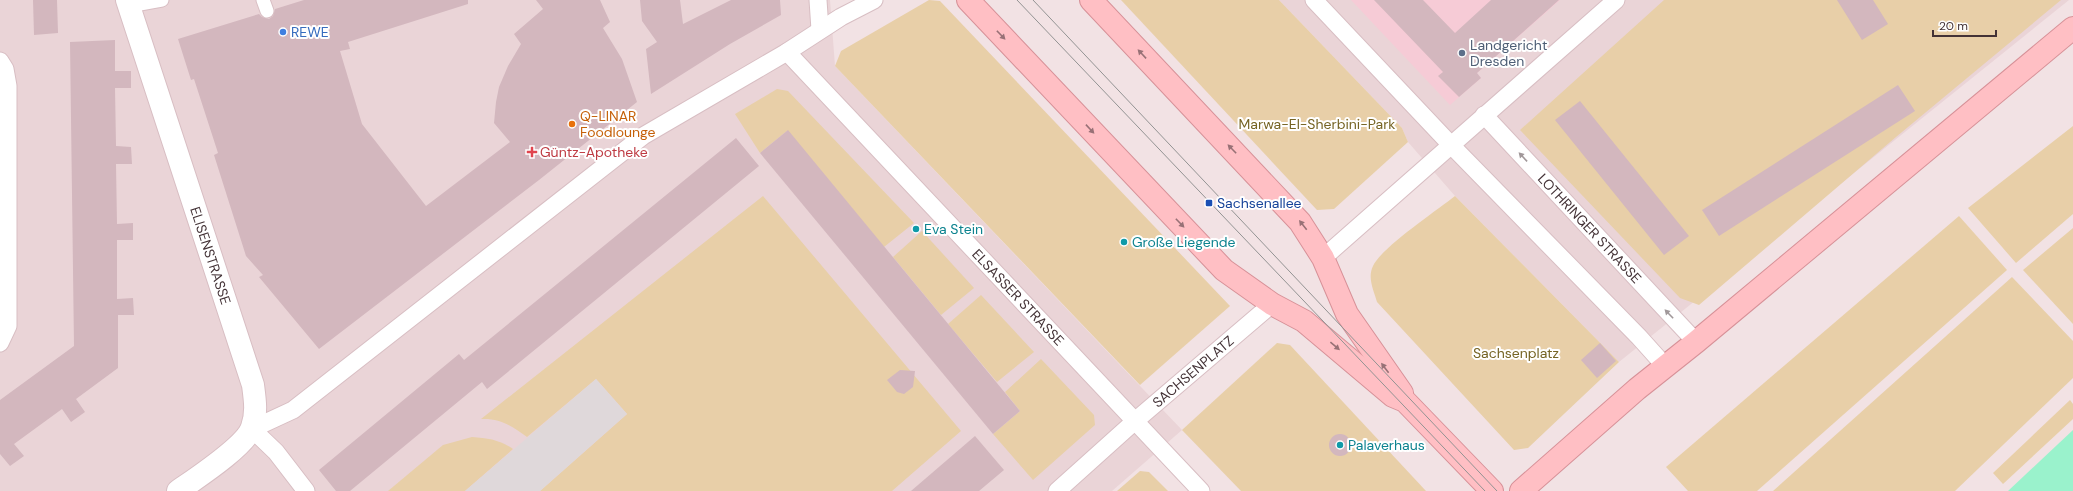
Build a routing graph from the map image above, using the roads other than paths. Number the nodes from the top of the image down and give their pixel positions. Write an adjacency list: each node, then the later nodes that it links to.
1 (162, 0): 8 (street, ELISENSTRASSE)
2 (818, 0): 10 (street)
3 (874, 0): 10 (street)
4 (968, 0): 16 (main road, one-way to 16)
5 (1091, 0): 15 (main road, one-way to 5)
6 (1314, 0): 14 (street)
7 (1616, 0): 13 (street)
8 (128, 3): 22 (street, ELISENSTRASSE)
9 (2073, 28): 17 (main road)
10 (820, 30): 11 (street)
11 (787, 52): 21 (street, ELSASSER STRASSE); 22 (street)
12 (0, 61): 18 (street)
13 (1484, 115): 14 (street); 17 (street, LOTHRINGER STRASSE, one-way to 13)
14 (1451, 144): 15 (street); 19 (street)
15 (1323, 258): 20 (main road, one-way to 15)
16 (1272, 304): 20 (main road, one-way to 20); 21 (street, SACHSENPLATZ)
17 (1696, 342): 19 (main road)
18 (0, 343)
19 (1665, 366): 28 (main road)
20 (1405, 401): 27 (main road)
21 (1135, 421): 25 (street, SACHSENPLATZ); 26 (street)
22 (252, 429): 23 (street); 24 (street)
23 (178, 491)
24 (306, 491)
25 (1057, 491)
26 (1201, 491)
27 (1492, 491)
28 (1522, 491)

